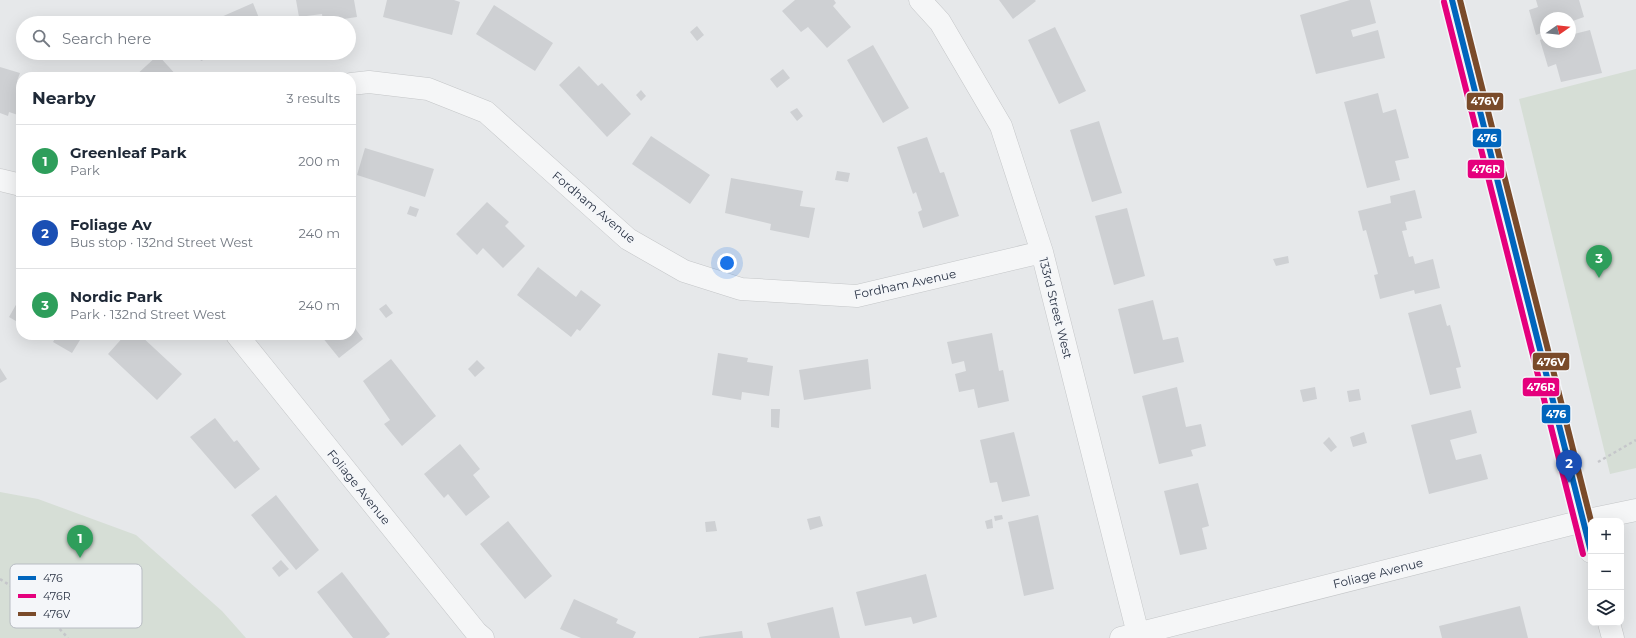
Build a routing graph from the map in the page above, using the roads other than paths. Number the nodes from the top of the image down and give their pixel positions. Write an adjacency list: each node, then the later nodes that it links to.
1 (920, 0): 6 (street, 133rd Street West)
2 (1452, 0): 9 (street)
3 (356, 83): 6 (street, Fordham Avenue)
4 (0, 180): 5 (street)
5 (16, 184)
6 (1042, 252): 12 (street, 133rd Street West)
7 (241, 340): 13 (street, Foliage Avenue)
8 (1636, 510): 9 (street, Foliage Avenue)
9 (1583, 522): 10 (street); 12 (street, Foliage Avenue)
10 (1588, 541)
11 (1610, 626): 14 (street)
12 (1133, 637)
13 (483, 638)
14 (1613, 638)

